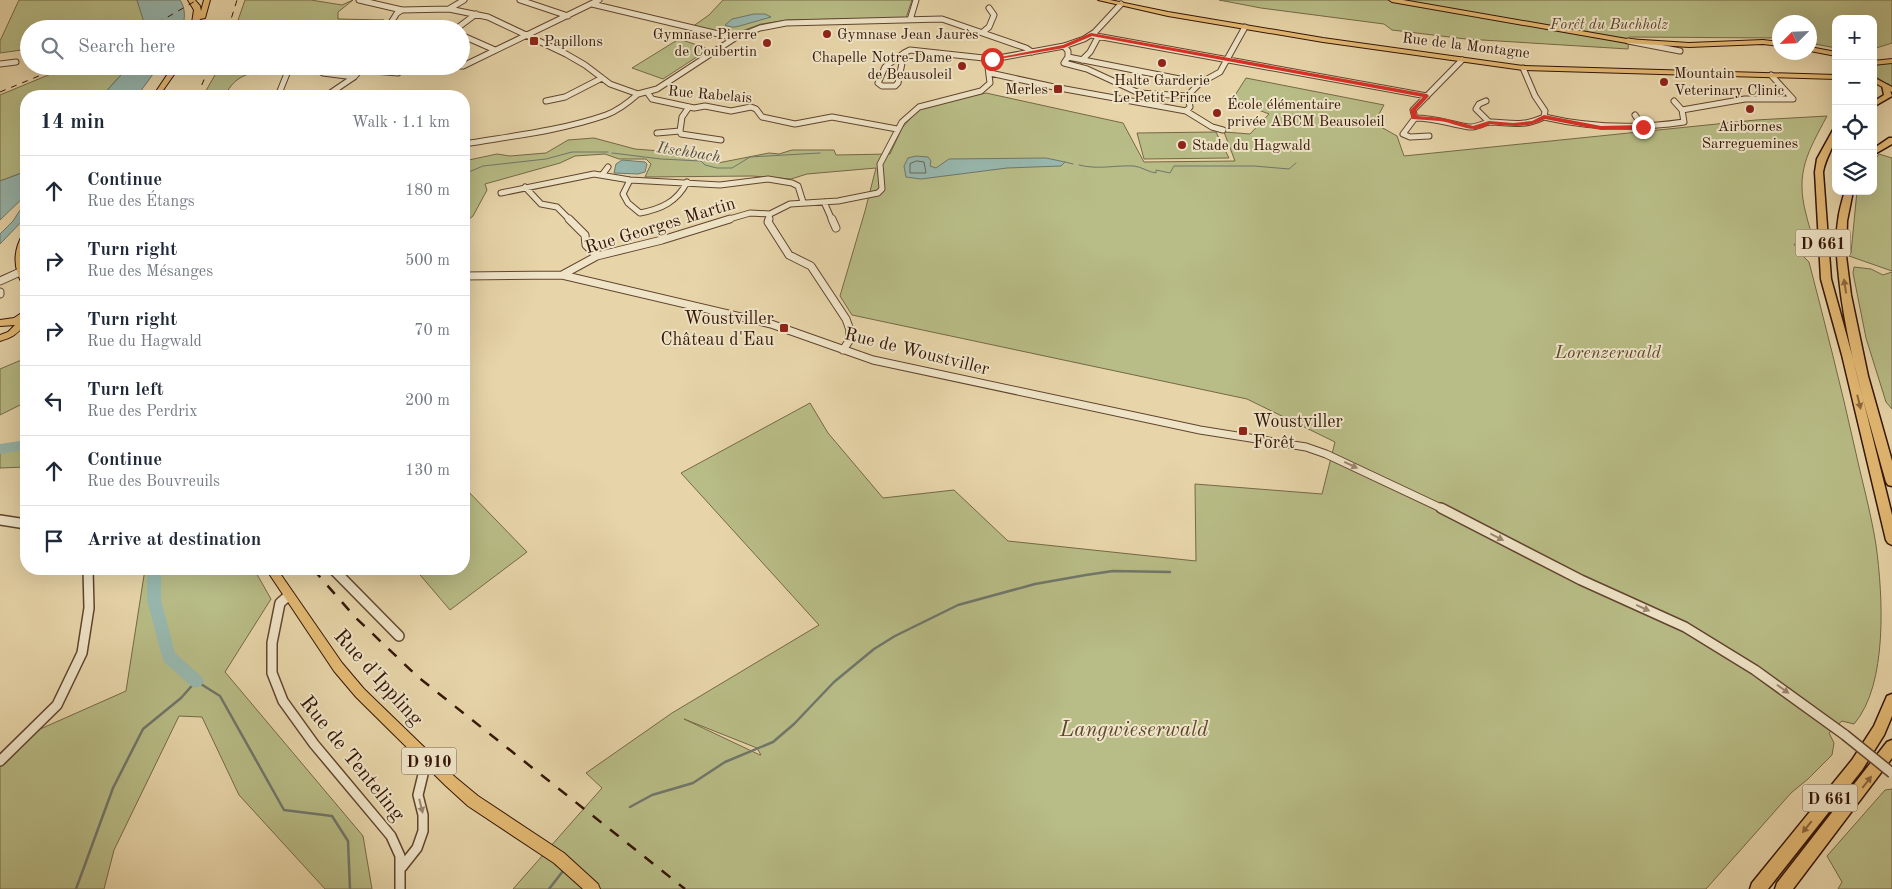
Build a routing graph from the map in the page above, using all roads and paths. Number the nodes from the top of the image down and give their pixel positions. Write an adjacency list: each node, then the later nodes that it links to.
1 (191, 0): 15 (main road)
2 (205, 0): 15 (main road); 20 (main road)
3 (359, 0): 14 (street)
4 (464, 0): 13 (street)
5 (520, 0): 18 (street)
6 (599, 0): 10 (street)
7 (916, 0): 23 (street)
8 (1101, 0): 11 (main road, Rue de la Montagne)
9 (1392, 0): 32 (main road)
10 (592, 4): 18 (street); 29 (street)
11 (1121, 4): 25 (main road, Rue de la Montagne); 28 (street)
12 (989, 8): 26 (street)
13 (449, 9): 14 (street); 17 (street)
14 (402, 10): 21 (street)
15 (199, 13): 19 (main road)
16 (837, 13): 24 (street)
17 (476, 14): 22 (street); 27 (street)
18 (568, 16): 27 (street)
19 (198, 20)
20 (199, 20)
21 (393, 20)
22 (468, 20)
23 (910, 20): 24 (street); 26 (street)
24 (836, 21): 29 (street)
25 (1245, 27): 42 (street); 43 (main road, Rue de la Montagne)
26 (983, 32): 37 (street)
27 (528, 35): 34 (street); 57 (street)
28 (1091, 35): 30 (street); 33 (street)
29 (735, 38): 65 (street)
30 (1098, 38): 41 (street); 42 (street)
31 (470, 39): 34 (street)
32 (1772, 43)
33 (1064, 46): 37 (street); 39 (street)
34 (495, 50): 46 (street)
35 (1817, 50): 38 (main road)
36 (904, 52): 36 (street); 40 (street)
37 (1032, 52): 40 (street)
38 (1832, 54)
39 (1068, 57): 41 (street); 68 (street)
40 (987, 59): 50 (street)
41 (1082, 60): 59 (street)
42 (1226, 60): 59 (street); 69 (street)
43 (1462, 60): 49 (main road, Rue de la Montagne); 69 (street)
44 (1892, 61): 47 (main road)
45 (16, 62): 48 (street)
46 (470, 62)
47 (1877, 62)
48 (0, 64)
49 (1523, 68): 54 (main road, Rue de la Montagne); 80 (street)
50 (990, 73): 60 (street); 84 (street)
51 (171, 75): 62 (main road)
52 (287, 75): 63 (street)
53 (338, 75): 55 (street)
54 (1771, 75): 56 (main road, Rue de la Montagne); 76 (street)
55 (354, 77): 64 (street)
56 (1832, 77)
57 (602, 78): 66 (street); 70 (street)
58 (1877, 82): 61 (main road)
59 (1200, 83): 68 (street)
60 (1054, 87): 67 (street); 78 (street)
61 (1889, 88): 73 (highway)
62 (160, 90)
63 (282, 90)
64 (335, 90)
65 (647, 92): 66 (street, Rue Rabelais); 75 (street, Rue Rabelais)
66 (638, 94): 92 (street)
67 (1049, 96)
68 (1187, 96): 78 (street)
69 (1427, 96): 81 (street)
70 (546, 101)
71 (1486, 101): 82 (street)
72 (1674, 101): 76 (street)
73 (1877, 103)
74 (1892, 104): 77 (highway)
75 (689, 108): 84 (street, Rue Rabelais); 86 (street)
76 (1682, 110): 83 (street)
77 (1877, 110)
78 (1186, 111): 85 (street)
79 (1635, 115): 83 (street)
80 (1544, 117): 82 (street); 83 (street)
81 (1414, 118): 82 (street); 88 (street)
82 (1489, 122)
83 (1643, 127)
84 (897, 129): 103 (street)
85 (1223, 130)
86 (680, 131): 87 (street); 90 (street)
87 (657, 133)
88 (1429, 136)
89 (1832, 139): 122 (highway, D 661, one-way to 122)
90 (721, 140)
91 (1892, 140): 94 (highway)
92 (470, 143)
93 (1832, 150): 117 (highway, D 661)
94 (1877, 150)
95 (608, 168): 96 (street)
96 (602, 176): 97 (street); 99 (street)
97 (630, 180): 98 (street); 98 (street)
98 (687, 182): 102 (street)
99 (525, 187): 100 (street); 107 (street)
100 (501, 193)
101 (1848, 195): 117 (highway, one-way to 101)
102 (803, 202): 103 (street); 104 (street)
103 (824, 202): 105 (street)
104 (770, 214): 107 (street, Rue Georges Martin); 116 (street)
105 (836, 228)
106 (20, 253): 108 (main road)
107 (597, 256): 109 (street, Rue Georges Martin)
108 (20, 272): 111 (street)
109 (562, 275): 110 (street, Rue de Woustviller); 116 (street, Rue de Woustviller)
110 (470, 276)
111 (0, 281)
112 (20, 318): 113 (main road)
113 (17, 321): 114 (main road); 115 (main road)
114 (0, 323)
115 (0, 338)
116 (843, 350): 132 (street, Rue de Woustviller, one-way to 132, bridge)
117 (1857, 352): 118 (highway, D 661)
118 (1892, 482)
119 (4, 520): 120 (street); 121 (street)
120 (20, 523)
121 (0, 529)
122 (1892, 540)
123 (88, 575): 131 (street)
124 (274, 575): 126 (main road, Rue d'Ippling / D 910)
125 (339, 575): 127 (street)
126 (288, 596): 130 (main road, Rue d'Ippling / D 910); 133 (street, Rue de Tenteling)
127 (399, 636)
128 (1892, 700): 136 (highway, D 661, one-way to 136)
129 (1892, 747): 137 (highway, D 661, one-way to 129)
130 (427, 758): 133 (street, one-way to 133); 135 (main road, Rue d'Ippling / D 910)
131 (0, 761)
132 (1892, 773)
133 (402, 867): 134 (street, Rue de Tenteling)
134 (400, 889)
135 (593, 889)
136 (1758, 889)
137 (1783, 889)

